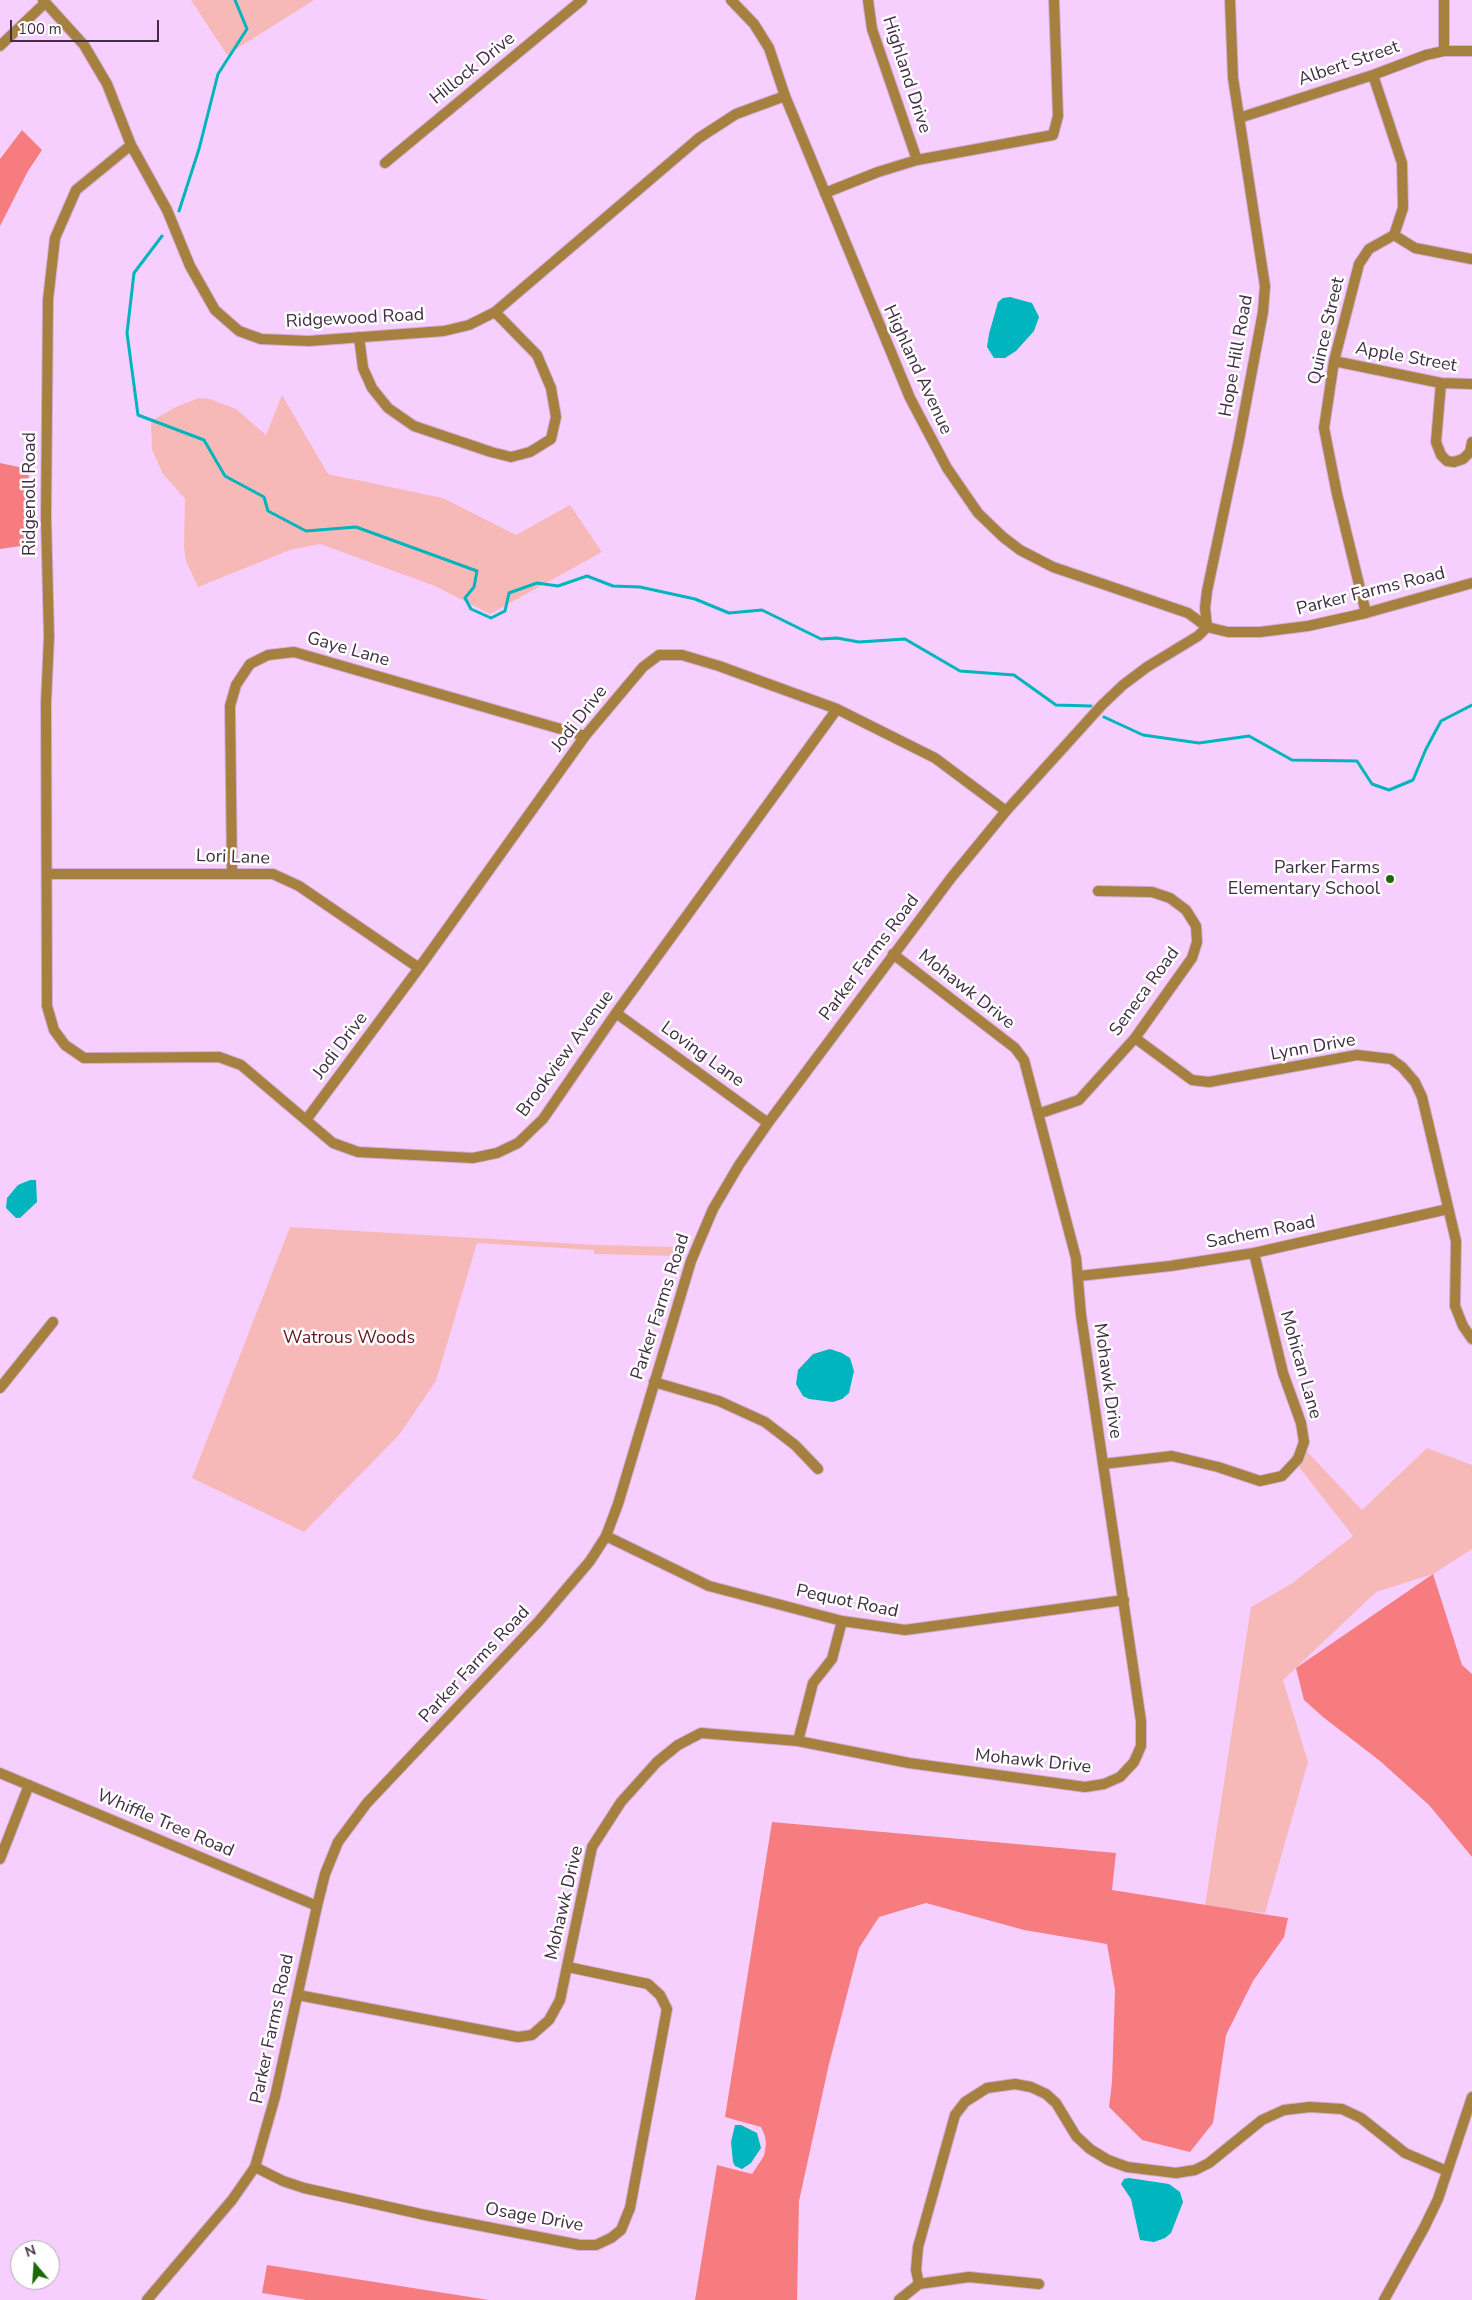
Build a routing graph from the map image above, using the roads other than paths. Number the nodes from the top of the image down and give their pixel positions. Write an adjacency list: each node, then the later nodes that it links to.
1 (582, 0): 16 (street, Hillock Drive)
2 (732, 0): 12 (street, Highland Avenue)
3 (868, 0): 15 (street, Highland Drive)
4 (1054, 0): 15 (street, Highland Drive)
5 (1230, 0): 13 (street, Hope Hill Road)
6 (1444, 0): 9 (street)
7 (44, 1): 8 (street); 14 (street, Ridgewood Road)
8 (0, 46)
9 (1444, 51): 10 (street, Albert Street); 11 (street, Albert Street)
10 (1472, 51)
11 (1373, 75): 13 (street, Albert Street); 18 (street)
12 (785, 96): 17 (street, Highland Avenue); 20 (street, Ridgewood Road)
13 (1238, 118): 28 (street, Hope Hill Road)
14 (131, 145): 21 (street, Ridgewood Road); 33 (street, Ridgenoll Road)
15 (917, 160): 17 (street, Highland Drive)
16 (385, 163)
17 (825, 193): 28 (street, Highland Avenue)
18 (1394, 235): 19 (street); 22 (street, Quince Street)
19 (1472, 259)
20 (495, 312): 21 (street, Ridgewood Road); 21 (street)
21 (359, 337)
22 (1334, 361): 23 (street, Apple Street); 27 (street, Quince Street)
23 (1441, 383): 24 (street, Apple Street); 25 (street)
24 (1472, 384)
25 (1472, 442)
26 (1472, 583): 27 (street, Parker Farms Road)
27 (1366, 613): 28 (street, Parker Farms Road)
28 (1207, 626): 31 (street, Parker Farms Road)
29 (837, 709): 30 (street, Jodi Drive); 31 (street, Jodi Drive); 37 (street, Brookview Avenue)
30 (585, 736): 32 (street, Gaye Lane); 36 (street, Jodi Drive)
31 (1006, 811): 35 (street, Parker Farms Road)
32 (232, 872): 33 (street, Lori Lane); 36 (street, Lori Lane)
33 (48, 874): 40 (street, Brookview Avenue)
34 (1098, 890): 38 (street, Seneca Road)
35 (893, 954): 39 (street, Mohawk Drive); 41 (street, Parker Farms Road)
36 (420, 968): 40 (street, Jodi Drive)
37 (616, 1013): 40 (street, Brookview Avenue); 41 (street, Loving Lane)
38 (1135, 1038): 39 (street, Seneca Road); 42 (street, Lynn Drive)
39 (1038, 1114): 44 (street, Mohawk Drive)
40 (306, 1120)
41 (768, 1123): 47 (street, Parker Farms Road)
42 (1448, 1209): 43 (street, Sachem Road); 46 (street, Lynn Drive)
43 (1254, 1253): 44 (street, Sachem Road); 49 (street, Mohican Lane)
44 (1079, 1276): 49 (street, Mohawk Drive)
45 (53, 1322): 48 (street)
46 (1472, 1338)
47 (654, 1382): 50 (street); 51 (street, Parker Farms Road)
48 (0, 1388)
49 (1103, 1464): 52 (street, Mohawk Drive)
50 (818, 1469)
51 (606, 1536): 53 (street, Pequot Road); 58 (street, Parker Farms Road)
52 (1124, 1600): 53 (street, Pequot Road); 54 (street, Mohawk Drive)
53 (842, 1621): 54 (street)
54 (798, 1741): 59 (street, Mohawk Drive)
55 (0, 1773): 56 (street, Whiffle Tree Road)
56 (29, 1785): 57 (street); 58 (street, Whiffle Tree Road)
57 (0, 1859)
58 (317, 1906): 60 (street, Parker Farms Road)
59 (568, 1967): 60 (street, Mohawk Drive); 62 (street, Osage Drive)
60 (298, 1994): 62 (street, Parker Farms Road)
61 (1472, 2097): 63 (street)
62 (255, 2167): 66 (street, Parker Farms Road)
63 (1447, 2172): 64 (street); 68 (street)
64 (919, 2284): 65 (street); 67 (street)
65 (1039, 2284)
66 (147, 2300)
67 (899, 2300)
68 (1384, 2300)

